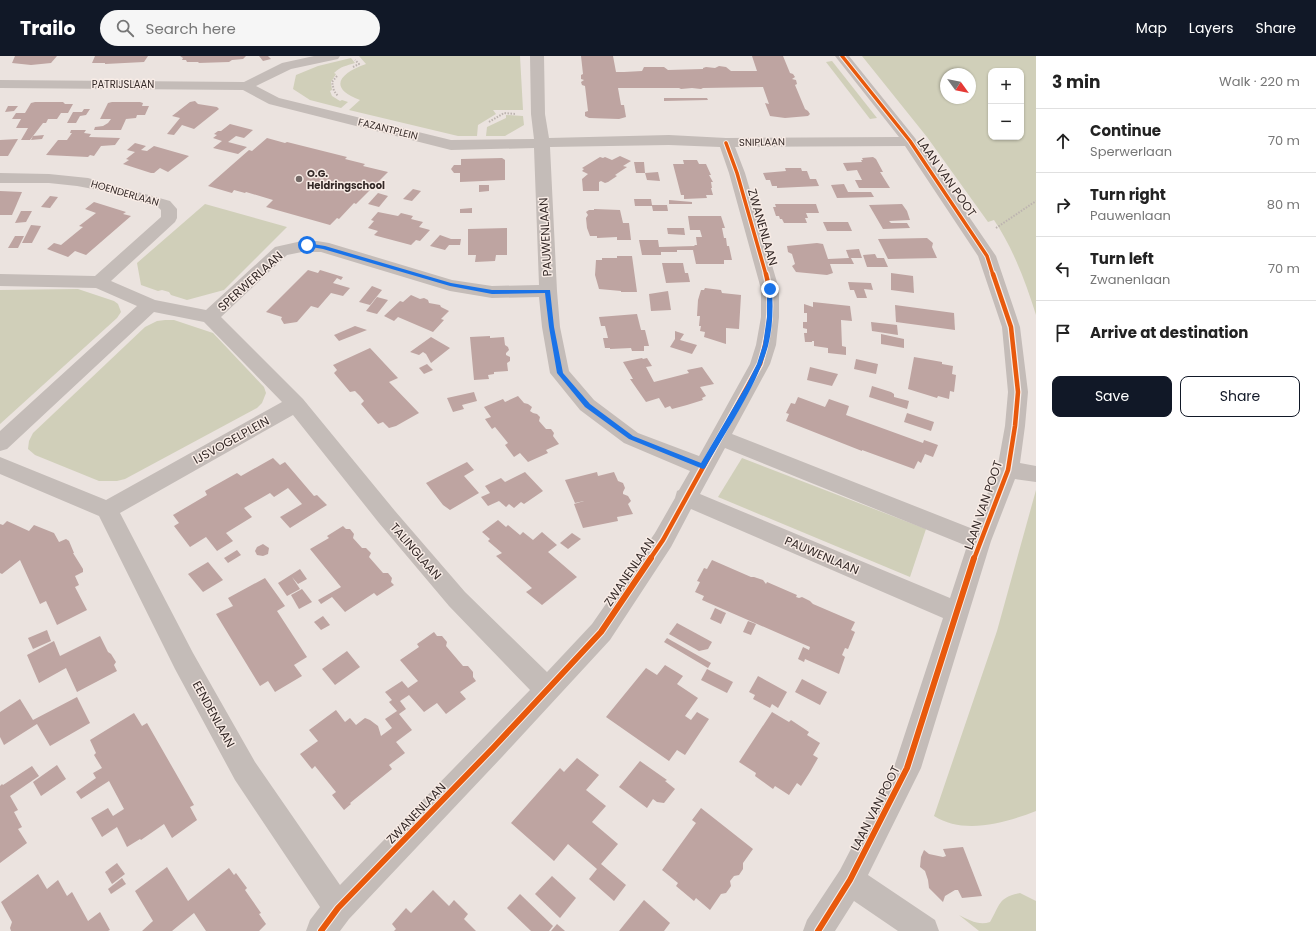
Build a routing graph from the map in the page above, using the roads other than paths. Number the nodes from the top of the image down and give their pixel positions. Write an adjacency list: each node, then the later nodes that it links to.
1 (333, 56): 5 (street)
2 (537, 56): 7 (street)
3 (842, 56): 6 (street, LAAN VAN POOT)
4 (0, 84): 5 (street, PATRIJSLAAN)
5 (246, 86): 7 (street, FAZANTPLEIN)
6 (910, 141): 8 (street, SNIPLAAN); 20 (street, LAAN VAN POOT)
7 (542, 143): 8 (street, SNIPLAAN); 12 (street, PAUWENLAAN)
8 (726, 143): 16 (street, ZWANENLAAN)
9 (0, 178): 11 (street, HOENDERLAAN)
10 (0, 280): 11 (street)
11 (99, 282): 13 (street)
12 (548, 291): 14 (street, SPERWERLAAN); 19 (street, PAUWENLAAN)
13 (150, 305): 14 (street); 17 (street)
14 (210, 317): 15 (street)
15 (296, 404): 23 (street, IJSVOGELPLEIN); 26 (street, TALINGLAAN)
16 (720, 438): 19 (street, ZWANENLAAN); 24 (street)
17 (0, 443)
18 (0, 465): 23 (street)
19 (703, 467): 22 (street, ZWANENLAAN)
20 (1008, 470): 21 (street); 24 (street, LAAN VAN POOT)
21 (1036, 474)
22 (686, 497): 25 (street, PAUWENLAAN); 26 (street, ZWANENLAAN)
23 (107, 510): 28 (street, EENDENLAAN)
24 (980, 541): 25 (street, LAAN VAN POOT)
25 (958, 613): 27 (street, LAAN VAN POOT)
26 (547, 689): 28 (street, ZWANENLAAN)
27 (850, 880): 30 (street, LAAN VAN POOT); 31 (street)
28 (338, 908): 29 (street, ZWANENLAAN)
29 (321, 931)
30 (818, 931)
31 (924, 931)

